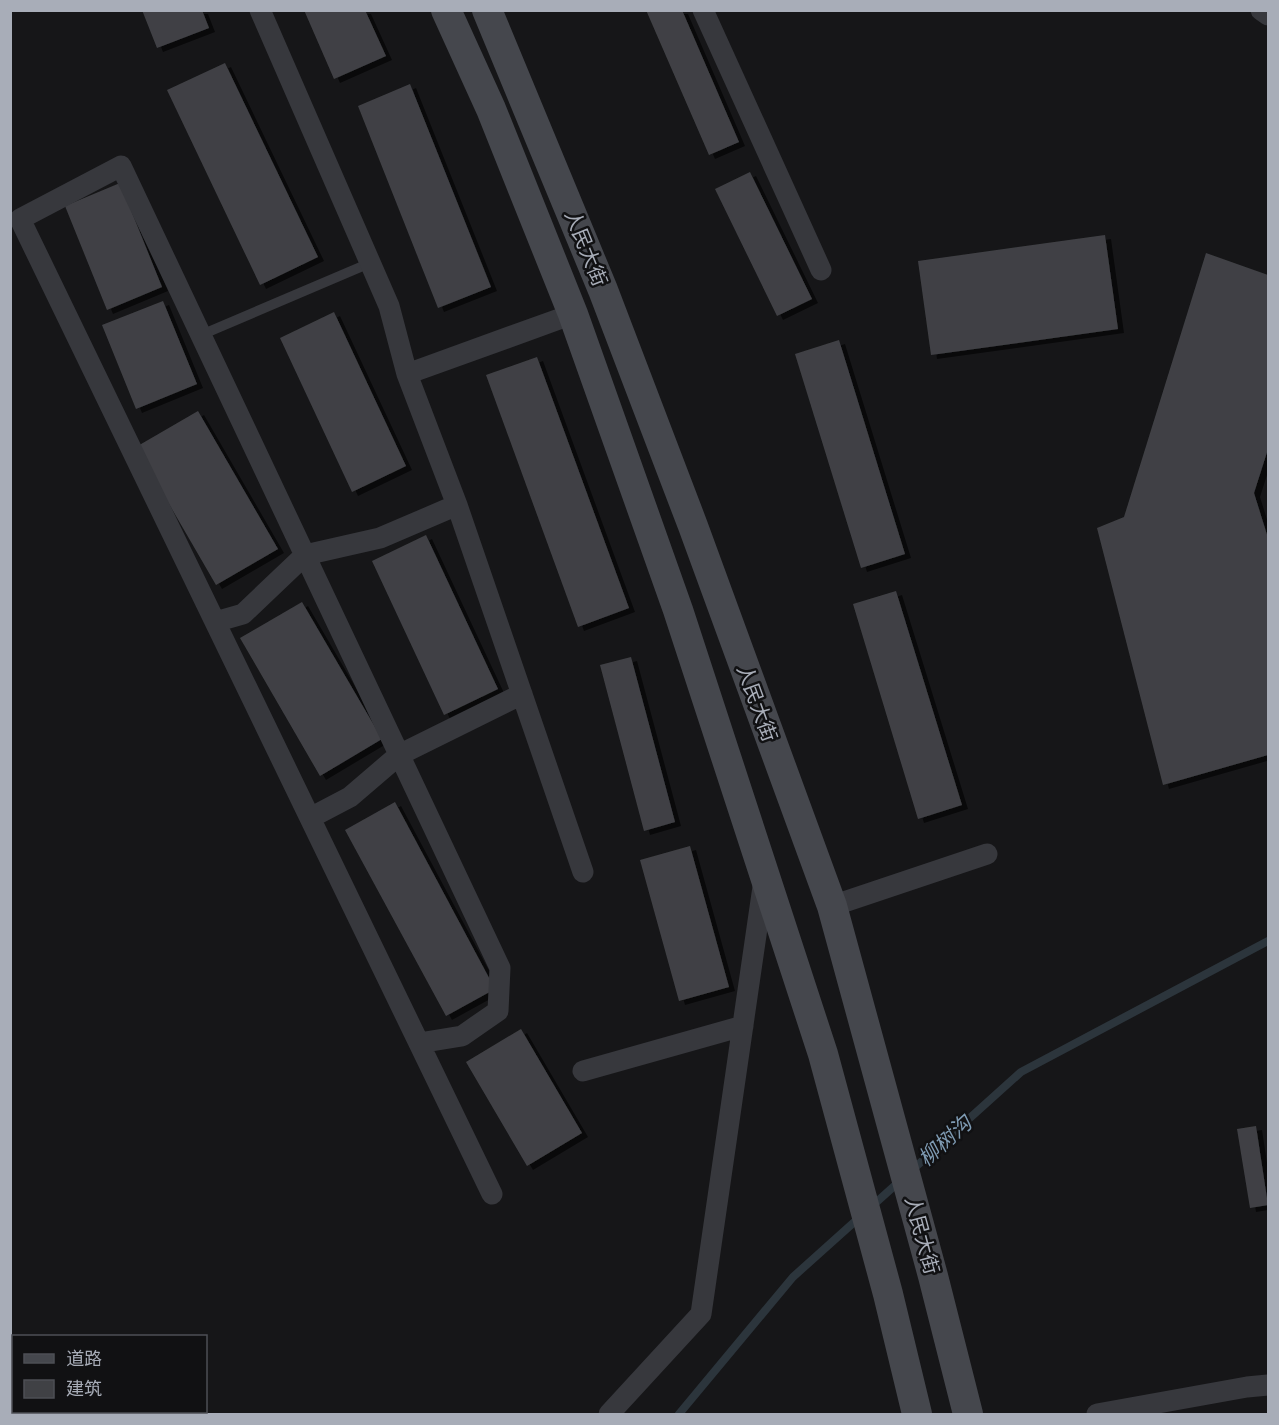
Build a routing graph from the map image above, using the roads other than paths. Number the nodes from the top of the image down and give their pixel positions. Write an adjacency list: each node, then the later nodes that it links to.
1 (260, 10): 7 (street)
2 (446, 10): 9 (street, 人民大街)
3 (488, 10): 21 (street, 人民大街)
4 (703, 10): 8 (street)
5 (1261, 10): 6 (street)
6 (1269, 15)
7 (370, 263): 10 (lane); 11 (street)
8 (821, 270)
9 (573, 314): 11 (street); 20 (street, 人民大街)
10 (201, 335): 13 (street); 14 (street)
11 (407, 374): 12 (street)
12 (457, 506): 13 (street); 15 (street)
13 (305, 555): 14 (street); 16 (street)
14 (215, 622): 17 (street)
15 (522, 694): 16 (street); 19 (street)
16 (399, 755): 17 (street); 23 (street)
17 (310, 818): 23 (street)
18 (987, 854): 21 (street)
19 (583, 872)
20 (764, 877): 22 (street); 28 (street, 人民大街)
21 (832, 906): 29 (street, 人民大街)
22 (743, 1026): 24 (street); 27 (street)
23 (419, 1043): 25 (street)
24 (583, 1071)
25 (492, 1194)
26 (1269, 1385): 30 (street)
27 (609, 1414)
28 (917, 1414)
29 (968, 1414)
30 (1097, 1414)

